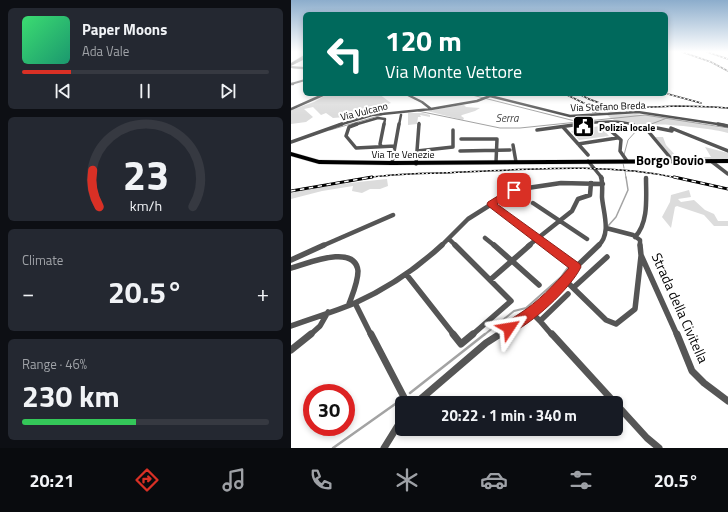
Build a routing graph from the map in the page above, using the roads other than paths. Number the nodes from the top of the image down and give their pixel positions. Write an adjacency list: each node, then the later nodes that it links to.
1 (303, 81): 2 (street)
2 (291, 84)
3 (320, 96): 6 (street)
4 (410, 96): 7 (street)
5 (487, 96): 7 (street, Via Vulcano); 11 (street, Via Stefano Breda)
6 (291, 109)
7 (431, 109): 18 (street, Via Vulcano)
8 (401, 115): 22 (street)
9 (599, 122): 12 (street); 15 (street); 16 (street)
10 (419, 123): 25 (street)
11 (728, 126)
12 (563, 127): 14 (street); 19 (street)
13 (453, 130): 25 (street)
14 (537, 130)
15 (649, 131): 27 (street); 31 (street)
16 (617, 138): 19 (street); 30 (street)
17 (461, 139): 23 (street)
18 (291, 142)
19 (578, 144): 29 (street)
20 (513, 145): 35 (street)
21 (381, 146): 21 (street); 22 (street)
22 (395, 146): 36 (street)
23 (496, 150): 24 (street); 26 (street); 34 (street)
24 (510, 150)
25 (417, 151): 37 (street)
26 (460, 151)
27 (728, 151)
28 (291, 154): 36 (main road, Via Tre Venezie)
29 (588, 158): 30 (main road, Via Tre Venezie); 35 (main road, Via Tre Venezie); 43 (street)
30 (627, 161): 31 (main road, Via Tre Venezie)
31 (673, 161): 32 (main road, Via Tre Venezie)
32 (711, 161): 33 (main road, Via Tre Venezie); 38 (street)
33 (728, 161)
34 (496, 162): 35 (main road, Via Tre Venezie); 37 (main road, Via Tre Venezie)
35 (516, 162)
36 (392, 163): 37 (main road, Via Tre Venezie)
37 (416, 164)
38 (721, 170): 39 (street); 40 (street)
39 (728, 170)
40 (728, 174)
41 (646, 178): 49 (street)
42 (591, 183): 43 (street); 45 (street); 47 (street)
43 (603, 184): 48 (street)
44 (533, 203): 47 (street)
45 (491, 204): 51 (street); 52 (street)
46 (393, 214): 56 (street)
47 (561, 221): 52 (street); 53 (street)
48 (606, 228): 49 (street); 58 (street)
49 (635, 237): 54 (street, Strada della Civitella)
50 (485, 238): 57 (street)
51 (449, 239): 60 (street); 61 (street)
52 (537, 239): 57 (street); 58 (street)
53 (587, 239)
54 (641, 255): 64 (street); 75 (street, Strada della Civitella)
55 (607, 257): 64 (street)
56 (291, 260)
57 (512, 262): 61 (street); 63 (street)
58 (576, 267): 62 (street)
59 (291, 268): 66 (street)
60 (406, 274): 61 (street); 66 (street)
61 (490, 280)
62 (565, 280): 64 (street); 68 (street)
63 (539, 285)
64 (573, 288)
65 (568, 294): 69 (street)
66 (352, 303): 67 (street); 72 (street)
67 (328, 312): 70 (street); 71 (street)
68 (532, 313): 69 (street); 73 (street)
69 (540, 321): 74 (street)
70 (291, 326)
71 (291, 350)
72 (403, 396)
73 (424, 396)
74 (608, 396)
75 (728, 401)
76 (623, 412): 79 (street)
77 (395, 430): 78 (street)
78 (384, 448)
79 (659, 448)

